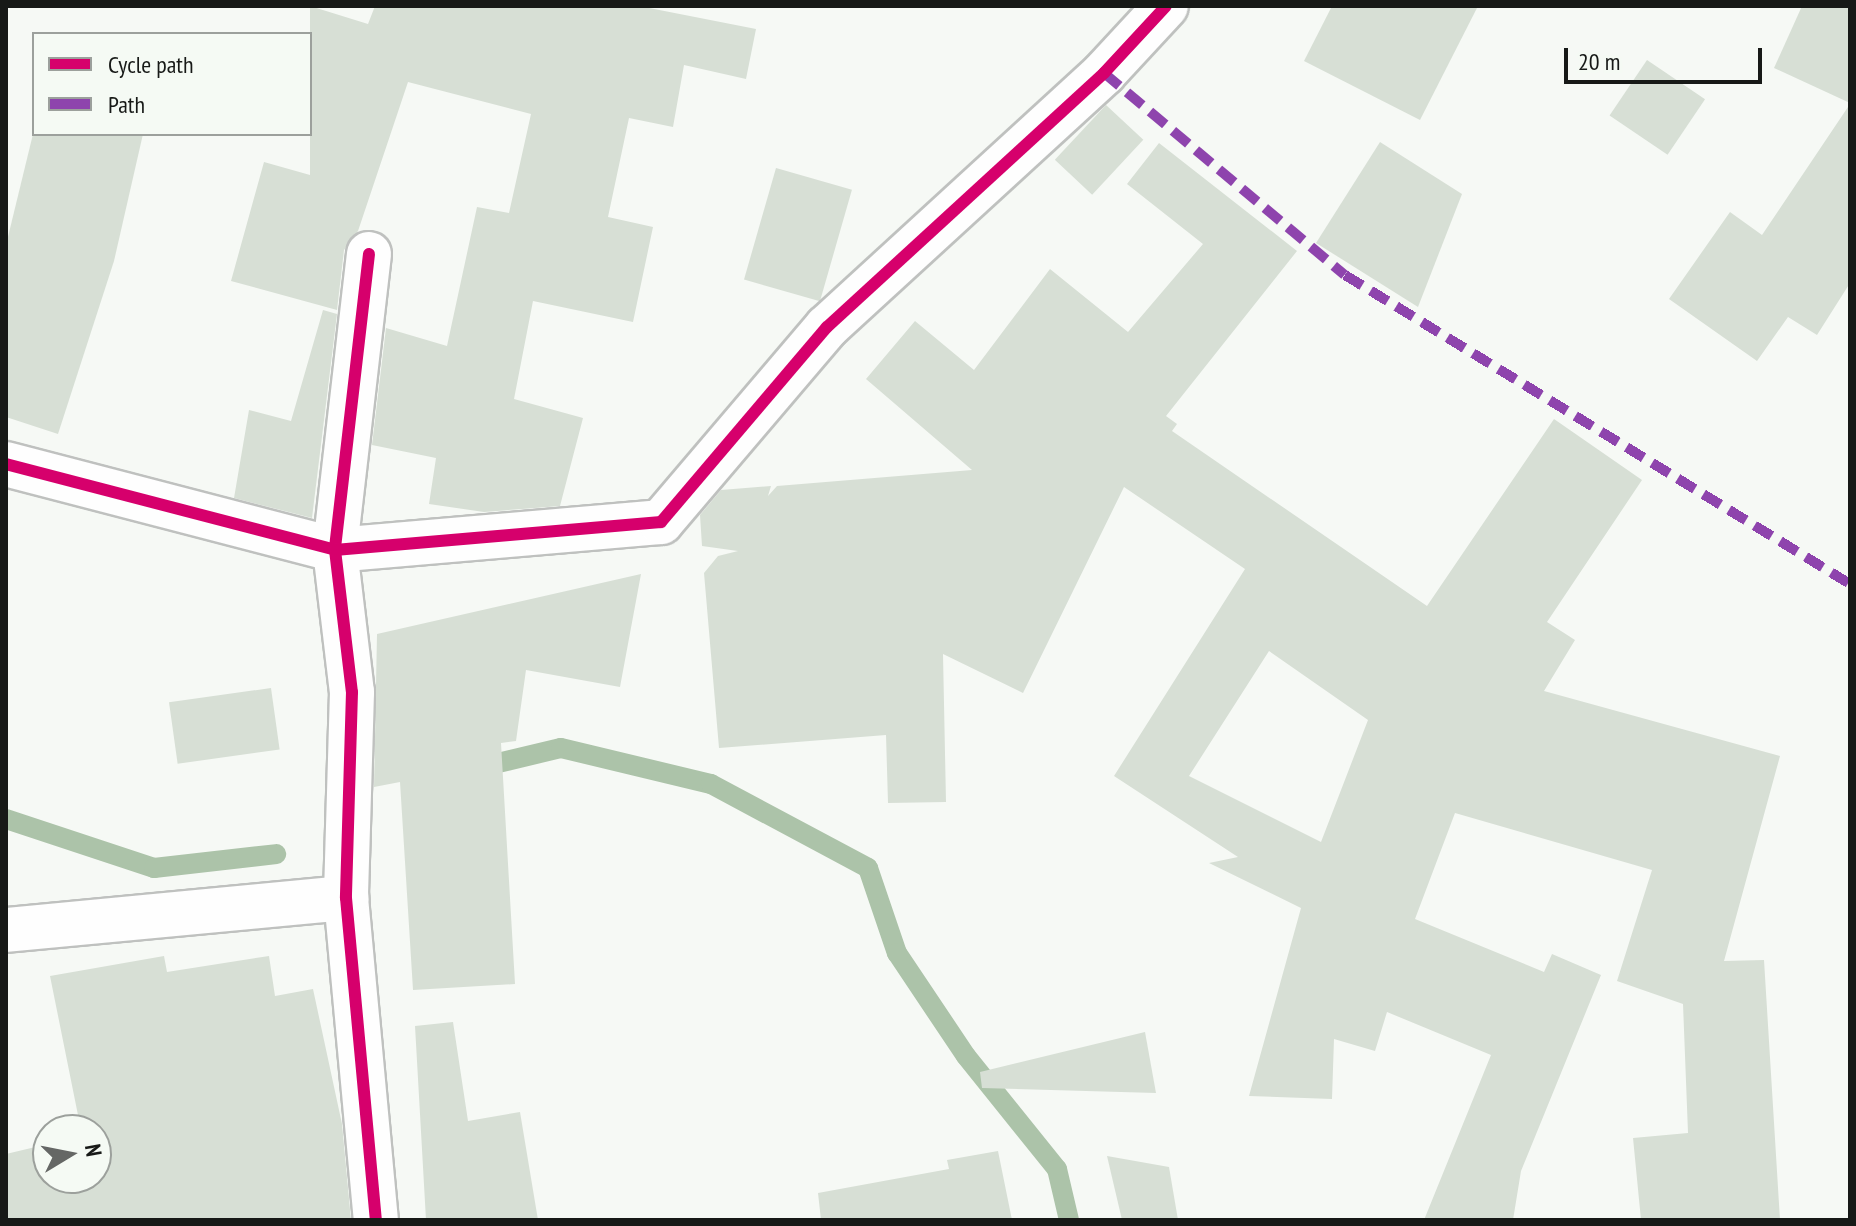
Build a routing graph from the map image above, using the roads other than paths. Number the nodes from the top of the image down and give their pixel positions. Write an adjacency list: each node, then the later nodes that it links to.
1 (1166, 6): 4 (street)
2 (369, 254): 4 (street)
3 (6, 464): 4 (street)
4 (335, 550): 5 (street)
5 (346, 898): 6 (street); 7 (street)
6 (6, 930)
7 (376, 1220)

